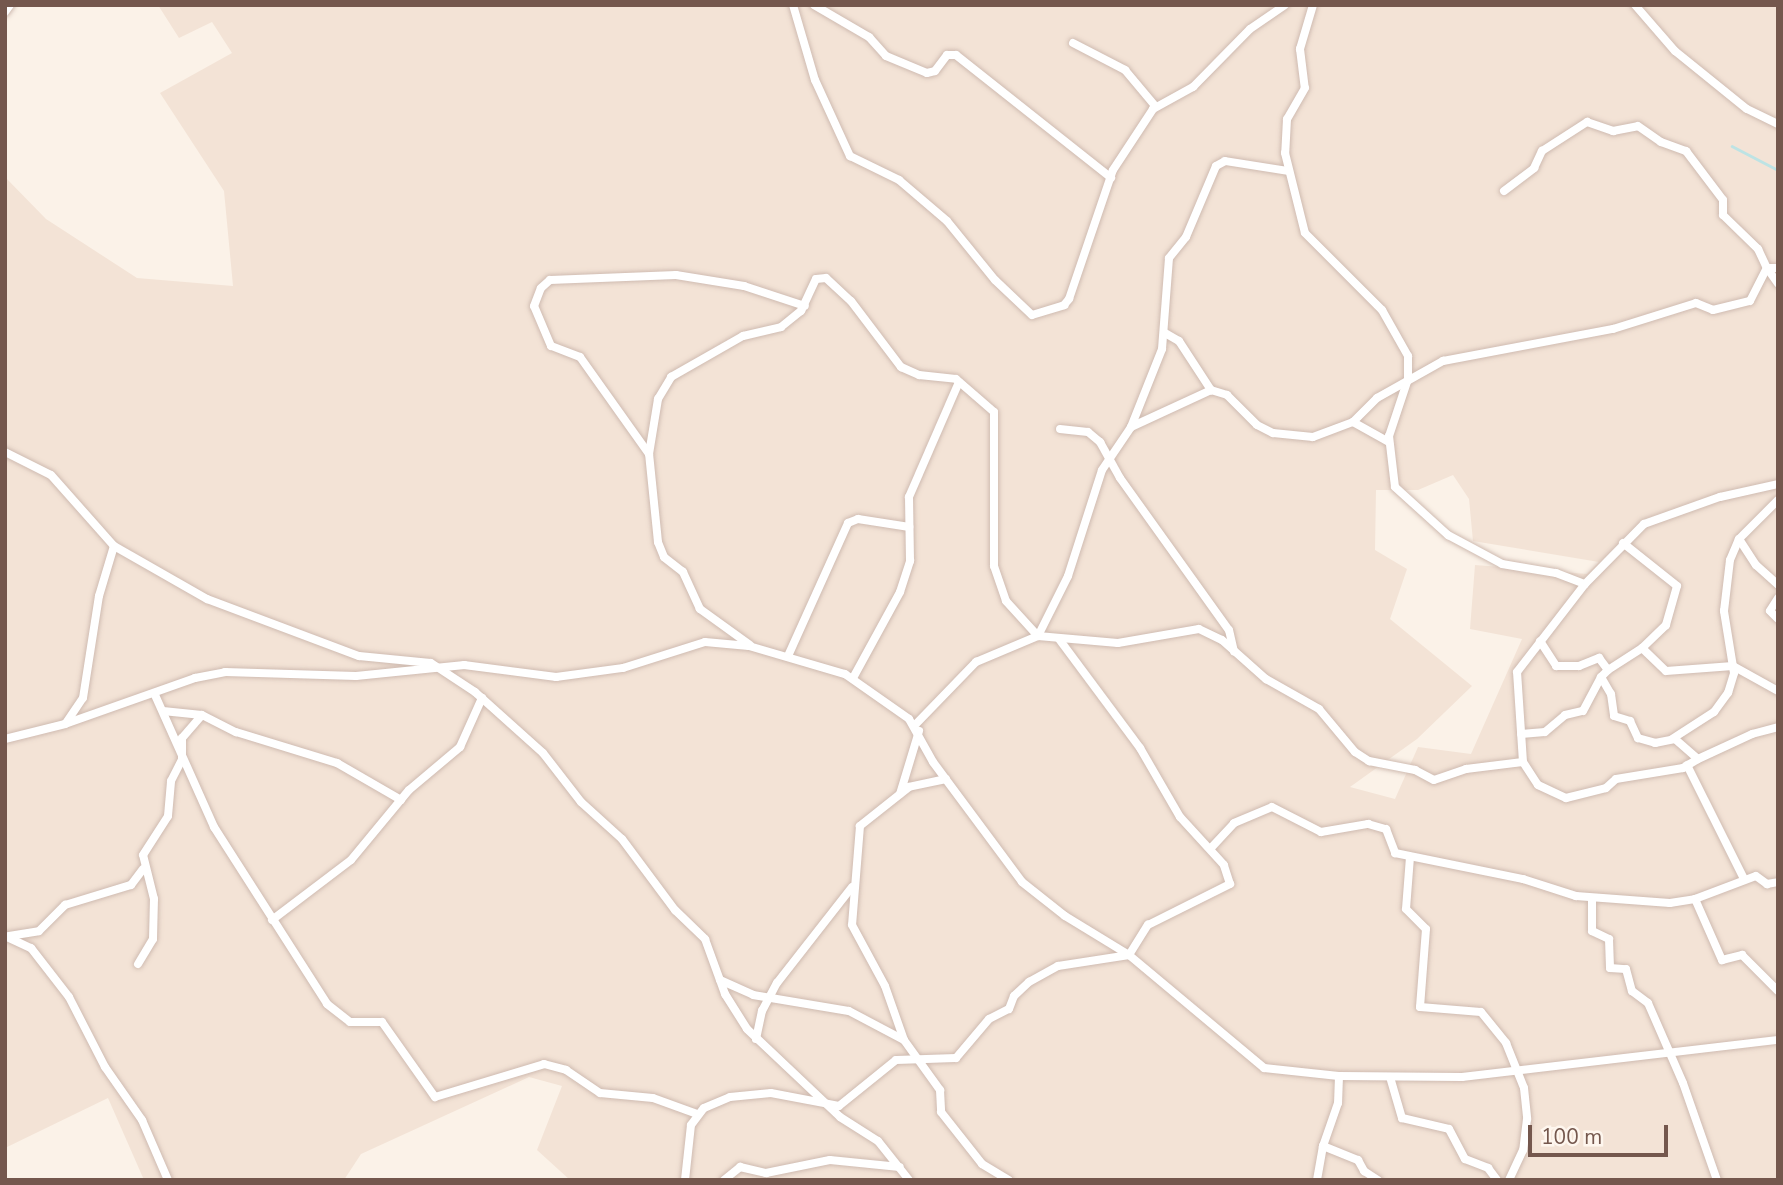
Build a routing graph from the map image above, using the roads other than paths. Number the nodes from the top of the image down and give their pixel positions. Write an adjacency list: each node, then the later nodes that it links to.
1 (10, 5): 7 (street)
2 (793, 5): 12 (street)
3 (814, 5): 12 (street)
4 (1285, 5): 9 (street)
5 (1313, 5): 11 (street)
6 (1635, 5): 10 (street)
7 (5, 12)
8 (1073, 43): 9 (street)
9 (1156, 107): 12 (street)
10 (1778, 124)
11 (1288, 171): 18 (street); 19 (street)
12 (1111, 178)
13 (1504, 191): 14 (street)
14 (1767, 268): 15 (street); 16 (street); 19 (street)
15 (1778, 268)
16 (1778, 284)
17 (805, 306): 20 (street); 27 (street); 27 (street)
18 (1165, 333): 21 (street); 23 (street)
19 (1408, 379): 22 (street); 25 (street)
20 (959, 382): 31 (street); 39 (street)
21 (1211, 390): 22 (street); 23 (street)
22 (1353, 422): 25 (street)
23 (1131, 427): 28 (street)
24 (1060, 429): 28 (street)
25 (1389, 442): 35 (street)
26 (5, 452): 34 (street)
27 (649, 454): 42 (street)
28 (1110, 457): 39 (street); 44 (street)
29 (1778, 484): 33 (street)
30 (1778, 500): 32 (street)
31 (909, 527): 45 (street); 50 (street)
32 (1739, 539): 36 (street); 47 (street)
33 (1623, 543): 35 (street); 43 (street)
34 (114, 546): 46 (street); 56 (street)
35 (1586, 584): 41 (street)
36 (1778, 585)
37 (1778, 598): 38 (street)
38 (1778, 619)
39 (1038, 636): 40 (street); 58 (street)
40 (1059, 639): 44 (street); 69 (street)
41 (1539, 640): 48 (street); 59 (street)
42 (754, 648): 45 (street); 46 (street)
43 (1642, 648): 47 (street); 48 (street)
44 (1234, 651): 64 (street)
45 (788, 656): 50 (street)
46 (437, 666): 52 (street); 53 (street)
47 (1733, 666): 51 (street); 61 (street)
48 (1608, 670): 49 (street)
49 (1601, 677): 59 (street); 61 (street)
50 (853, 678): 58 (street)
51 (1778, 691)
52 (155, 695): 54 (street); 56 (street)
53 (481, 698): 68 (street); 81 (street)
54 (163, 711): 55 (street); 63 (street)
55 (202, 715): 63 (street); 68 (street)
56 (65, 724): 60 (street)
57 (1778, 727): 62 (street)
58 (917, 728): 66 (street); 67 (street)
59 (1521, 734): 64 (street)
60 (5, 738)
61 (1672, 739): 62 (street)
62 (1698, 759): 65 (street)
63 (183, 760): 71 (street); 77 (street)
64 (1523, 762): 65 (street)
65 (1687, 765): 72 (street)
66 (946, 779): 67 (street); 79 (street)
67 (900, 794): 74 (street)
68 (401, 800): 77 (street)
69 (1211, 848): 70 (street); 79 (street)
70 (1409, 857): 75 (street); 89 (street)
71 (143, 869): 78 (street); 80 (street)
72 (1744, 879): 73 (street); 76 (street)
73 (1778, 882)
74 (852, 887): 83 (street); 85 (street)
75 (1592, 898): 76 (street); 87 (street)
76 (1695, 899): 82 (street)
77 (272, 920): 93 (street)
78 (6, 936): 96 (street)
79 (1129, 955): 88 (street); 90 (street)
80 (138, 964)
81 (720, 980): 83 (street); 84 (street)
82 (1778, 990)
83 (769, 997): 84 (street); 85 (street)
84 (756, 1039): 92 (street)
85 (904, 1040): 88 (street)
86 (1778, 1040): 87 (street)
87 (1670, 1052): 89 (street); 105 (street)
88 (913, 1057): 92 (street); 100 (street)
89 (1517, 1070): 91 (street); 104 (street)
90 (1339, 1076): 91 (street); 94 (street)
91 (1390, 1077): 103 (street)
92 (828, 1106): 93 (street); 95 (street)
93 (697, 1114): 97 (street)
94 (1323, 1146): 101 (street); 102 (street)
95 (900, 1167): 98 (street); 99 (street)
96 (168, 1180)
97 (685, 1180)
98 (724, 1180)
99 (909, 1180)
100 (1009, 1180)
101 (1317, 1180)
102 (1378, 1180)
103 (1497, 1180)
104 (1509, 1180)
105 (1717, 1180)

